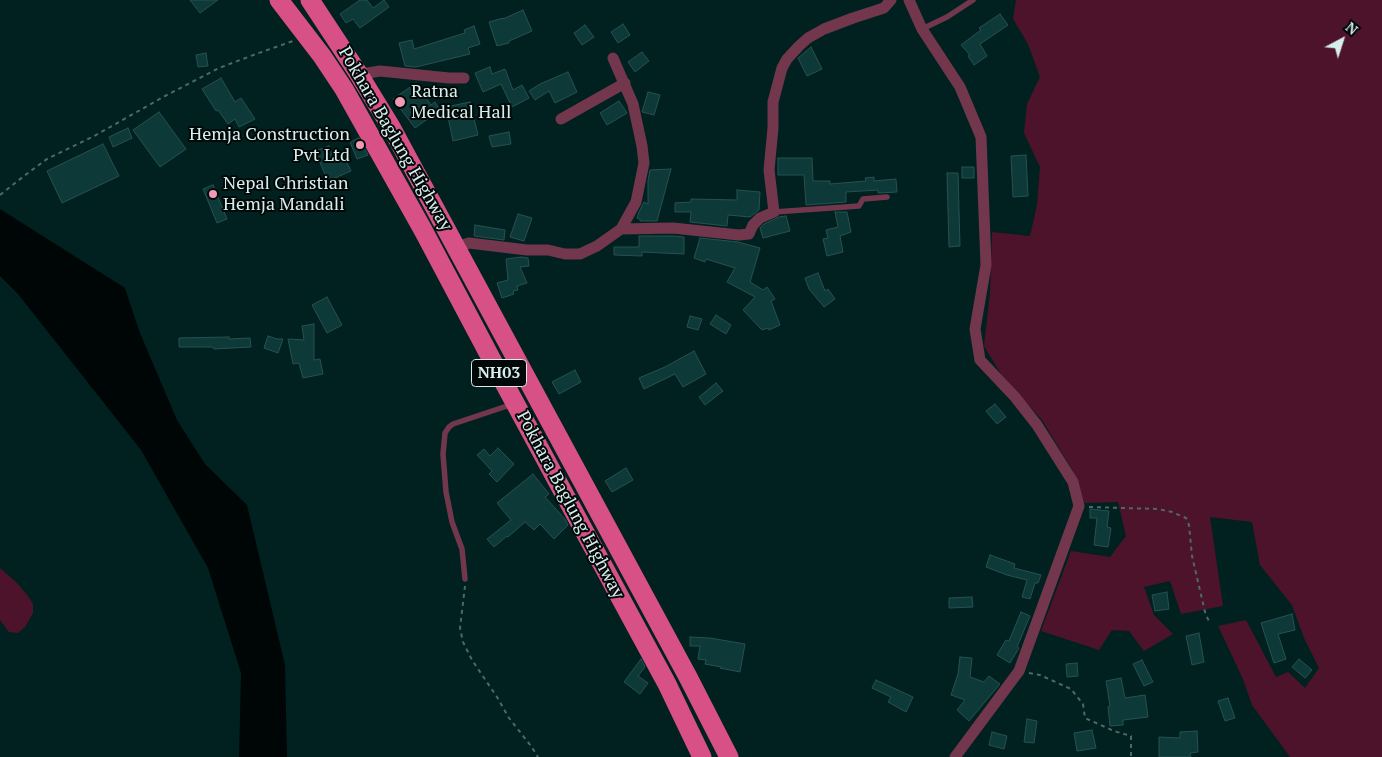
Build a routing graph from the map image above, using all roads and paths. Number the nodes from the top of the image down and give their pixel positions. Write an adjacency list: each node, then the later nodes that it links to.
1 (279, 0): 7 (highway, Pokhara Baglung Highway / NH03)
2 (310, 0): 9 (highway, Pokhara Baglung Highway)
3 (891, 0): 15 (street)
4 (909, 0): 6 (street)
5 (973, 0): 6 (lane)
6 (922, 29): 19 (street)
7 (307, 37): 13 (path); 18 (highway, Pokhara Baglung Highway / NH03)
8 (613, 58): 11 (street)
9 (360, 76): 10 (street); 17 (highway, Pokhara Baglung Highway)
10 (464, 78)
11 (625, 83): 12 (street); 16 (street)
12 (561, 119)
13 (0, 195)
14 (887, 197): 15 (lane)
15 (774, 212): 16 (street)
16 (620, 229): 17 (street)
17 (457, 247): 25 (highway, Pokhara Baglung Highway)
18 (515, 403): 20 (lane); 24 (highway, Pokhara Baglung Highway / NH03)
19 (1079, 506): 21 (path); 22 (street)
20 (465, 579): 23 (path)
21 (1210, 624)
22 (1019, 671): 26 (street); 27 (path)
23 (538, 757)
24 (702, 757)
25 (729, 757)
26 (955, 757)
27 (1131, 757)

